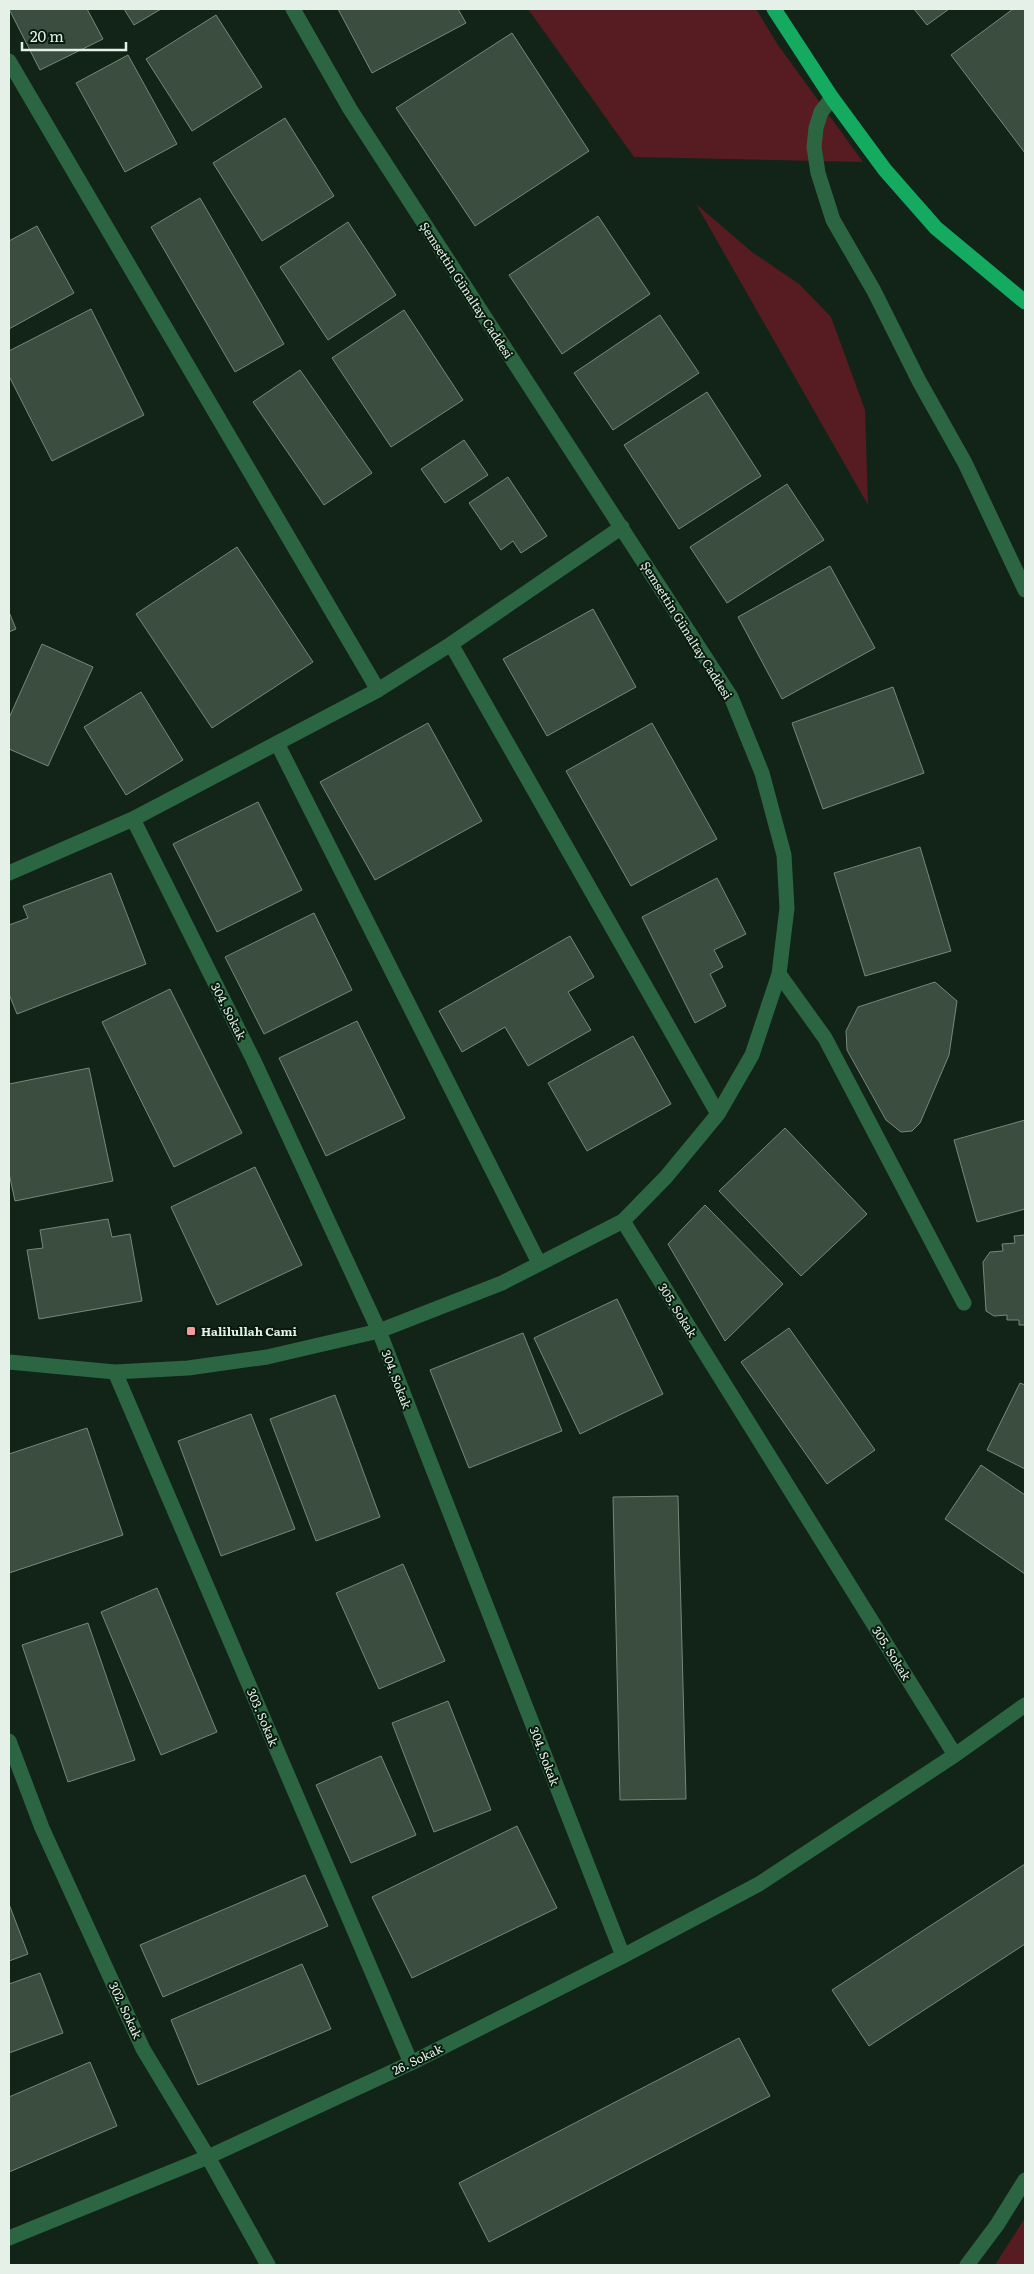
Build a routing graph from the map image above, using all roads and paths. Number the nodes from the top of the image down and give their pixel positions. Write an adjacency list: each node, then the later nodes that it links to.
1 (293, 9): 6 (street, Şemsettin Günaltay Caddesi)
2 (774, 9): 4 (main road)
3 (9, 62): 9 (street)
4 (832, 98): 5 (main road); 7 (street)
5 (1025, 302)
6 (622, 526): 8 (street); 13 (street, Şemsettin Günaltay Caddesi)
7 (1025, 590)
8 (451, 644): 9 (street); 14 (street)
9 (378, 690): 10 (street)
10 (277, 743): 11 (street); 16 (street)
11 (133, 819): 12 (street); 18 (street, 304. Sokak)
12 (9, 873)
13 (780, 974): 14 (street, Şemsettin Günaltay Caddesi); 17 (street)
14 (718, 1114): 15 (street, Şemsettin Günaltay Caddesi)
15 (623, 1221): 16 (street, Şemsettin Günaltay Caddesi); 23 (street, 305. Sokak)
16 (539, 1263): 18 (street, Şemsettin Günaltay Caddesi)
17 (964, 1303)
18 (379, 1331): 20 (street, Şemsettin Günaltay Caddesi); 24 (street, 304. Sokak)
19 (9, 1362): 20 (street, Şemsettin Günaltay Caddesi)
20 (115, 1372): 25 (street, 303. Sokak)
21 (1025, 1704): 23 (street)
22 (9, 1741): 26 (street, 302. Sokak)
23 (955, 1755): 24 (street)
24 (622, 1956): 25 (street, 26. Sokak)
25 (410, 2063): 26 (street, 26. Sokak)
26 (208, 2157): 28 (street, 26. Sokak); 29 (street, 302. Sokak)
27 (1025, 2180): 30 (street)
28 (9, 2238)
29 (268, 2265)
30 (967, 2265)

